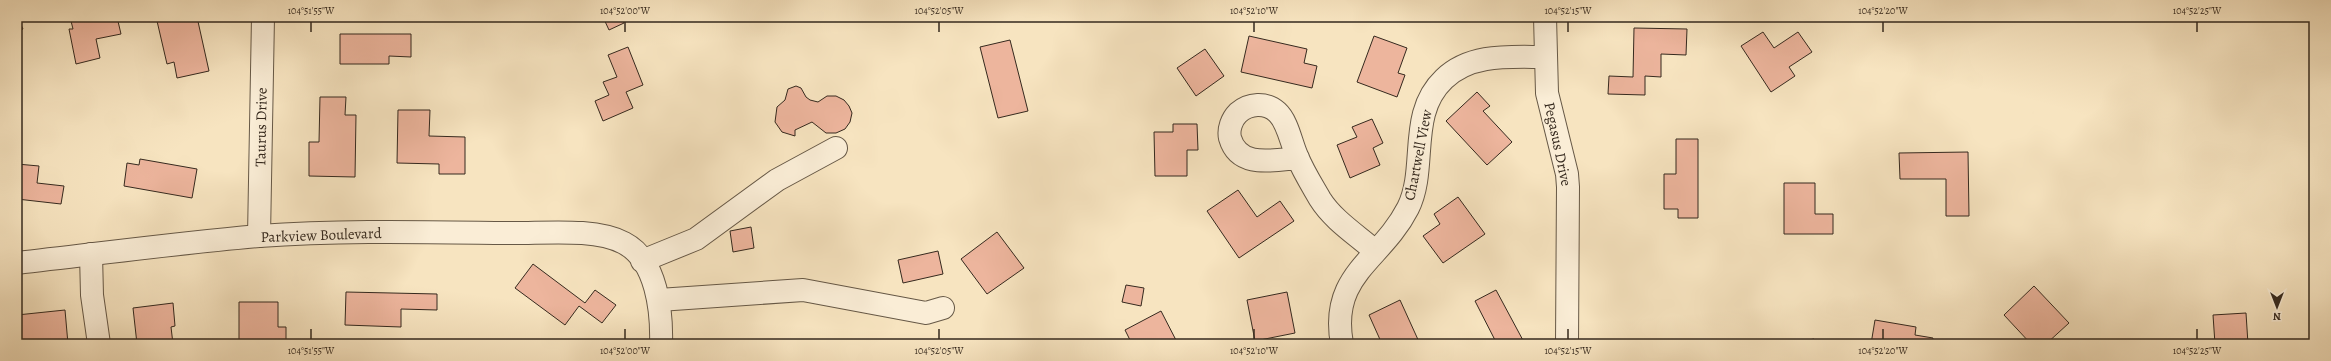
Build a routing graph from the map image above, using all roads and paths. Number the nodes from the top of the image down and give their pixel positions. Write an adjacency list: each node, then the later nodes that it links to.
1 (263, 17): 6 (street, Taurus Drive)
2 (1545, 17): 3 (street, Pegasus Drive)
3 (1545, 57): 7 (street, Chartwell View); 16 (street, Pegasus Drive)
4 (836, 148): 9 (street)
5 (1298, 158): 7 (street)
6 (259, 236): 8 (street, Parkview Boulevard); 9 (street, Parkview Boulevard)
7 (1375, 251): 15 (street, Chartwell View)
8 (91, 254): 10 (street, Parkview Boulevard); 13 (street)
9 (642, 261): 11 (street)
10 (17, 263)
11 (659, 300): 12 (street); 14 (street)
12 (943, 308)
13 (99, 344)
14 (661, 344)
15 (1342, 344)
16 (1567, 344)

